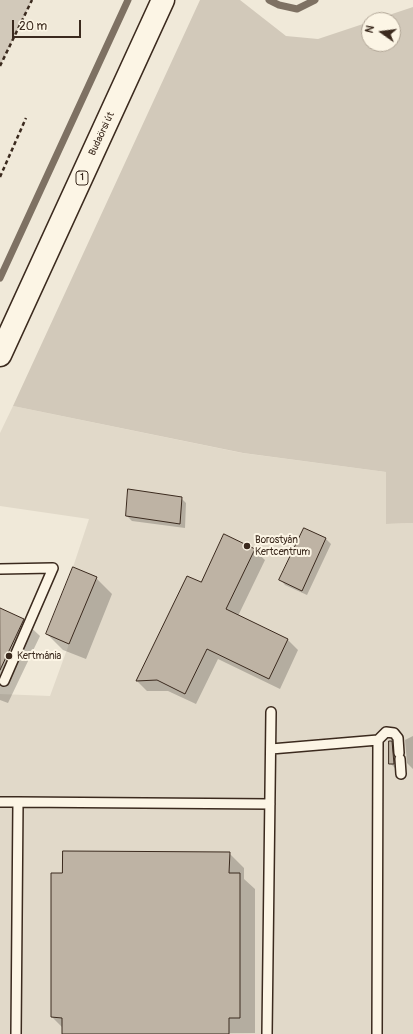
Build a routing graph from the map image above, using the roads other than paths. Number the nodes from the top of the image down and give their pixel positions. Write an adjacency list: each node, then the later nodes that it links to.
1 (163, 0): 2 (main road, Budaörsi út / 1)
2 (0, 355)
3 (0, 569): 4 (lane)
4 (4, 681)
5 (271, 712): 7 (lane)
6 (378, 740): 7 (lane); 8 (lane); 14 (lane)
7 (271, 749): 11 (lane)
8 (401, 774)
9 (0, 802): 10 (lane)
10 (18, 802): 11 (lane); 12 (lane)
11 (270, 804): 13 (lane)
12 (16, 1034)
13 (267, 1034)
14 (377, 1034)

